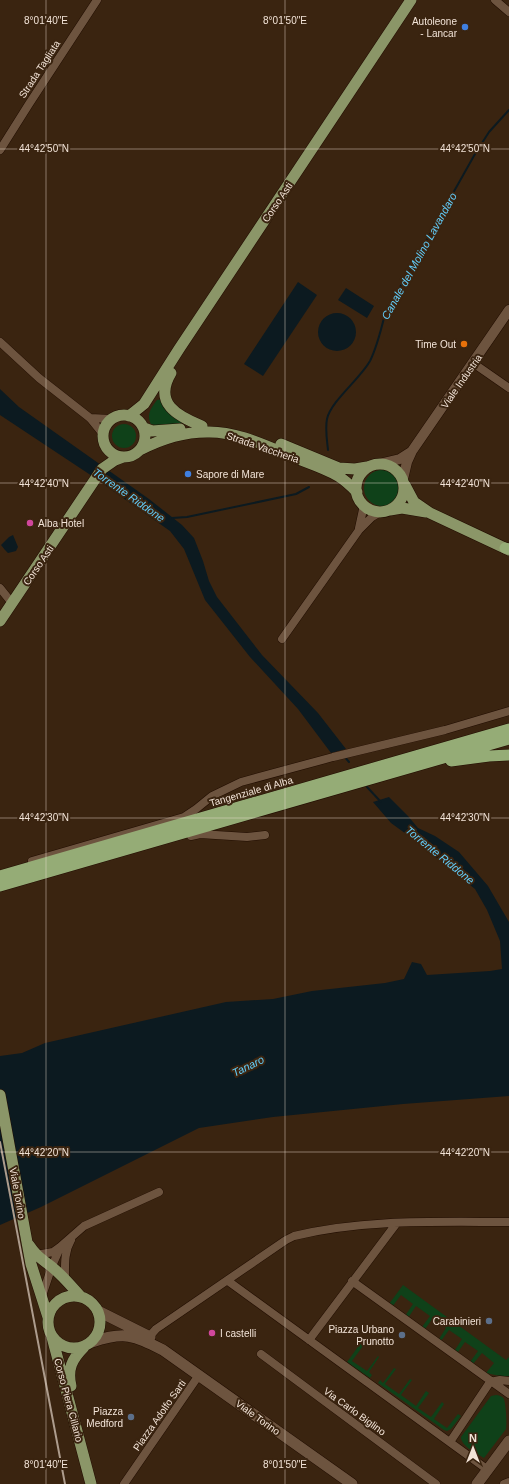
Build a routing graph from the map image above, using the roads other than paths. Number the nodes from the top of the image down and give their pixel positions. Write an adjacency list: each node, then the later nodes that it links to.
1 (97, 0): 5 (street, Strada Tagliata)
2 (411, 0): 6 (main road, Corso Asti)
3 (495, 0): 4 (street)
4 (509, 12)
5 (0, 150)
6 (241, 256): 11 (main road, Corso Asti); 16 (main road)
7 (509, 310): 9 (street, Viale Industria)
8 (0, 342): 13 (street)
9 (473, 364): 10 (street); 19 (street, Viale Industria)
10 (509, 388)
11 (144, 404): 12 (main road); 15 (main road)
12 (129, 416): 14 (main road); 15 (main road)
13 (90, 418): 14 (street); 17 (street)
14 (111, 419): 17 (main road)
15 (143, 426): 16 (main road, Strada Vaccheria); 18 (main road)
16 (202, 426): 23 (main road, Strada Vaccheria)
17 (104, 439): 20 (main road); 22 (main road)
18 (140, 450): 20 (main road); 25 (main road, Strada Vaccheria)
19 (412, 451): 21 (street, Viale Industria); 24 (street, Viale Industria)
20 (123, 457): 22 (main road)
21 (382, 463): 23 (main road); 24 (main road)
22 (103, 467): 32 (main road, Corso Asti)
23 (367, 467): 25 (main road)
24 (404, 482): 27 (main road); 28 (main road)
25 (356, 492): 26 (main road)
26 (364, 505): 27 (main road); 29 (street)
27 (385, 511): 28 (main road); 29 (street)
28 (430, 513): 30 (main road)
29 (358, 530): 34 (street)
30 (508, 549)
31 (0, 588): 32 (street)
32 (12, 603): 33 (main road, Corso Asti)
33 (0, 621)
34 (282, 639)
35 (509, 711): 44 (street)
36 (509, 725): 39 (highway)
37 (509, 729): 39 (highway, Tangenziale di Alba)
38 (509, 739): 41 (highway, Tangenziale di Alba)
39 (469, 740): 42 (highway, Tangenziale di Alba)
40 (509, 755): 41 (highway)
41 (397, 770): 42 (highway, Tangenziale di Alba)
42 (224, 816): 45 (highway, Tangenziale di Alba); 46 (highway, Tangenziale di Alba)
43 (265, 835): 47 (street)
44 (0, 870)
45 (0, 876)
46 (0, 886)
47 (0, 892)
48 (0, 1095): 53 (main road, Viale Torino)
49 (159, 1192): 52 (street)
50 (509, 1222): 51 (street)
51 (396, 1224): 58 (street); 59 (street)
52 (75, 1233): 54 (street); 57 (street)
53 (27, 1243): 55 (main road, Viale Torino); 60 (main road, Viale Torino)
54 (60, 1247): 55 (street); 56 (street)
55 (36, 1255): 56 (main road, Viale Torino)
56 (52, 1266): 57 (main road, Viale Torino); 60 (street)
57 (65, 1279): 61 (main road, Viale Torino)
58 (228, 1281): 64 (street); 66 (street)
59 (352, 1282): 66 (street); 72 (street)
60 (42, 1296): 63 (main road, Viale Torino)
61 (82, 1297): 62 (main road); 63 (main road)
62 (98, 1311): 64 (main road, Viale Torino); 67 (main road)
63 (48, 1317): 65 (main road)
64 (149, 1336): 68 (main road, Viale Torino)
65 (52, 1337): 67 (main road); 76 (main road, Corso Piera Cillario)
66 (309, 1340): 75 (street)
67 (88, 1345): 68 (main road, Viale Torino); 76 (main road, Corso Piera Cillario)
68 (164, 1350): 70 (main road, Viale Torino)
69 (261, 1354): 82 (street, Via Carlo Biglino)
70 (199, 1375): 80 (street, Piazza Adolfo Sarti); 81 (main road, Viale Torino)
71 (509, 1381): 72 (street)
72 (490, 1382): 73 (street); 75 (street)
73 (509, 1394)
74 (509, 1441): 77 (main road)
75 (450, 1442): 77 (street)
76 (85, 1463): 79 (main road, Corso Piera Cillario)
77 (488, 1470): 83 (main road)
78 (509, 1482): 84 (street)
79 (91, 1484)
80 (124, 1484)
81 (352, 1484)
82 (436, 1484)
83 (477, 1484)
84 (504, 1484)

